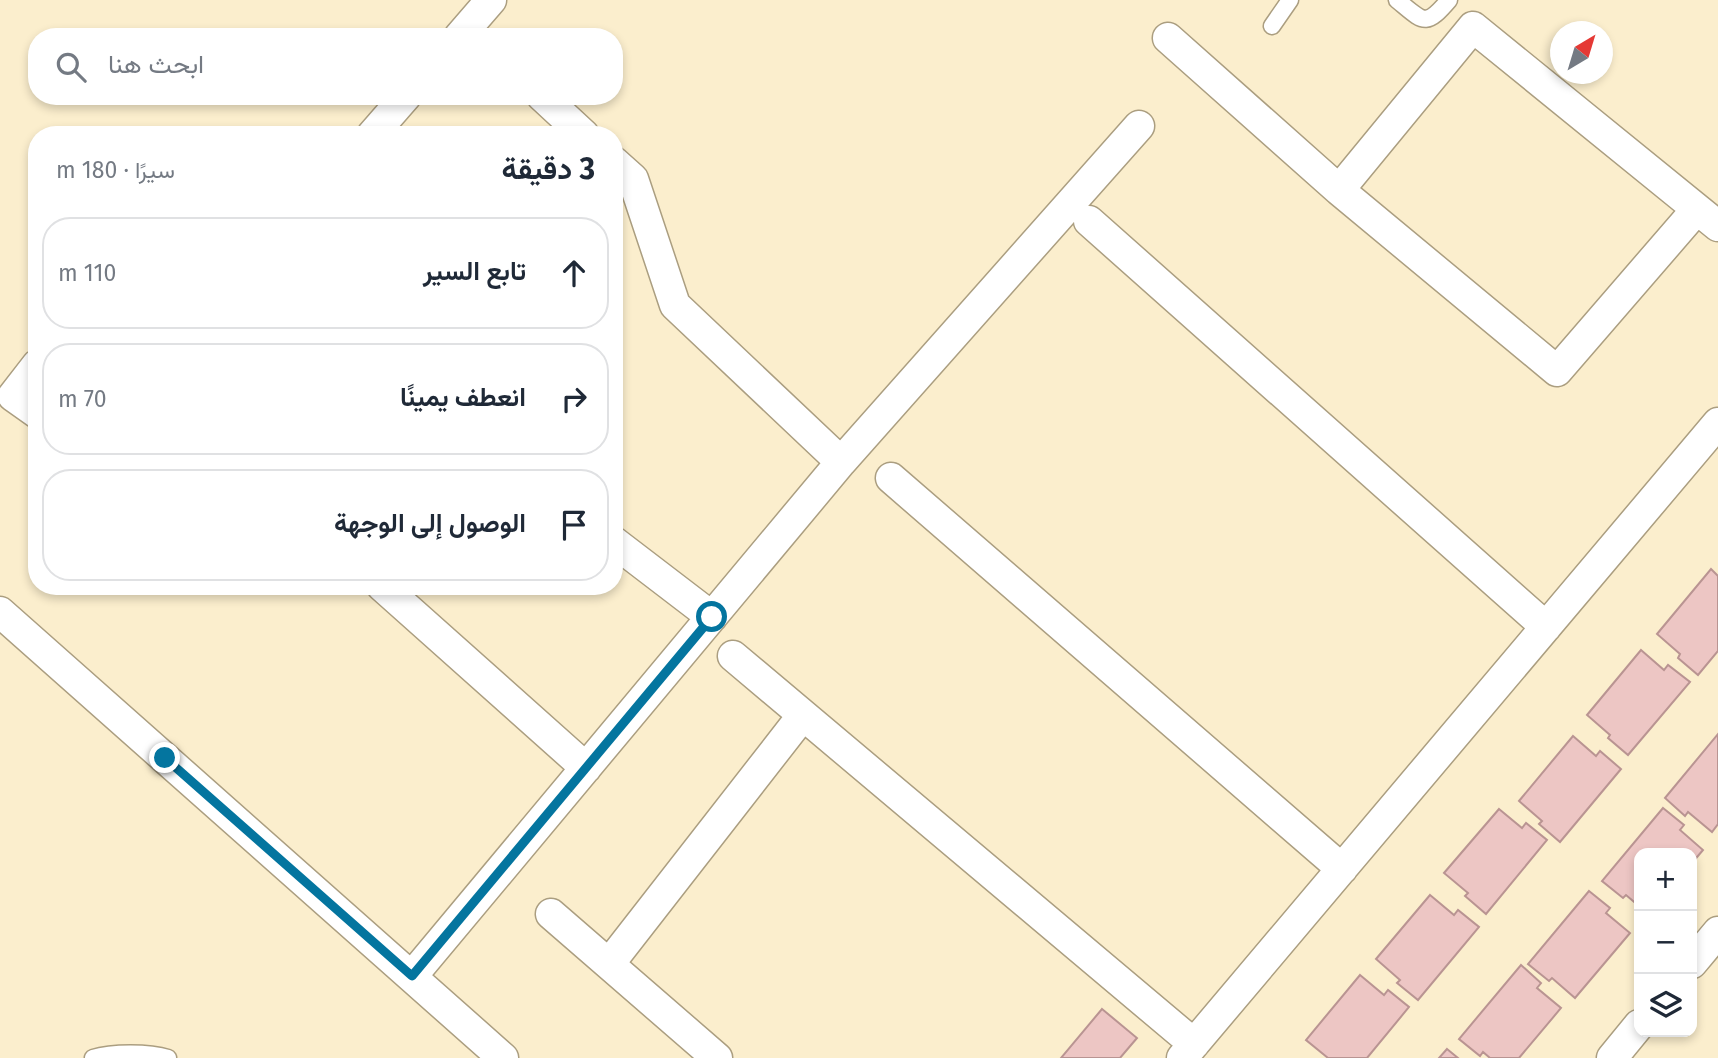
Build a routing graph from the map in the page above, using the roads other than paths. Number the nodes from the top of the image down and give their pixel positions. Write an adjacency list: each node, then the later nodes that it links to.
1 (491, 0): 6 (street)
2 (1290, 0): 5 (lane)
3 (1397, 0): 4 (lane)
4 (1449, 0)
5 (1272, 26)
6 (472, 28)
7 (1168, 38): 14 (street)
8 (398, 105): 10 (street)
9 (552, 105): 11 (street)
10 (380, 126)
11 (574, 126)
12 (1139, 126): 20 (street)
13 (623, 170): 20 (street)
14 (1339, 190): 15 (street); 15 (street)
15 (1708, 218)
16 (1089, 221): 26 (street)
17 (28, 377): 18 (street)
18 (28, 407)
19 (1718, 423): 26 (street)
20 (841, 462): 25 (street)
21 (891, 478): 30 (street)
22 (623, 549): 25 (street)
23 (392, 595): 29 (street)
24 (0, 612): 35 (street)
25 (712, 617): 29 (street)
26 (1546, 627): 30 (street)
27 (733, 656): 28 (street)
28 (803, 715): 34 (street); 37 (street)
29 (586, 768): 35 (street)
30 (1342, 869): 37 (street)
31 (551, 914): 34 (street)
32 (1718, 932): 33 (street)
33 (1697, 957)
34 (609, 964): 41 (street)
35 (412, 976): 40 (street)
36 (1634, 1031): 42 (street)
37 (1188, 1051)
38 (93, 1058): 39 (lane)
39 (168, 1058)
40 (503, 1058)
41 (717, 1058)
42 (1612, 1058)

